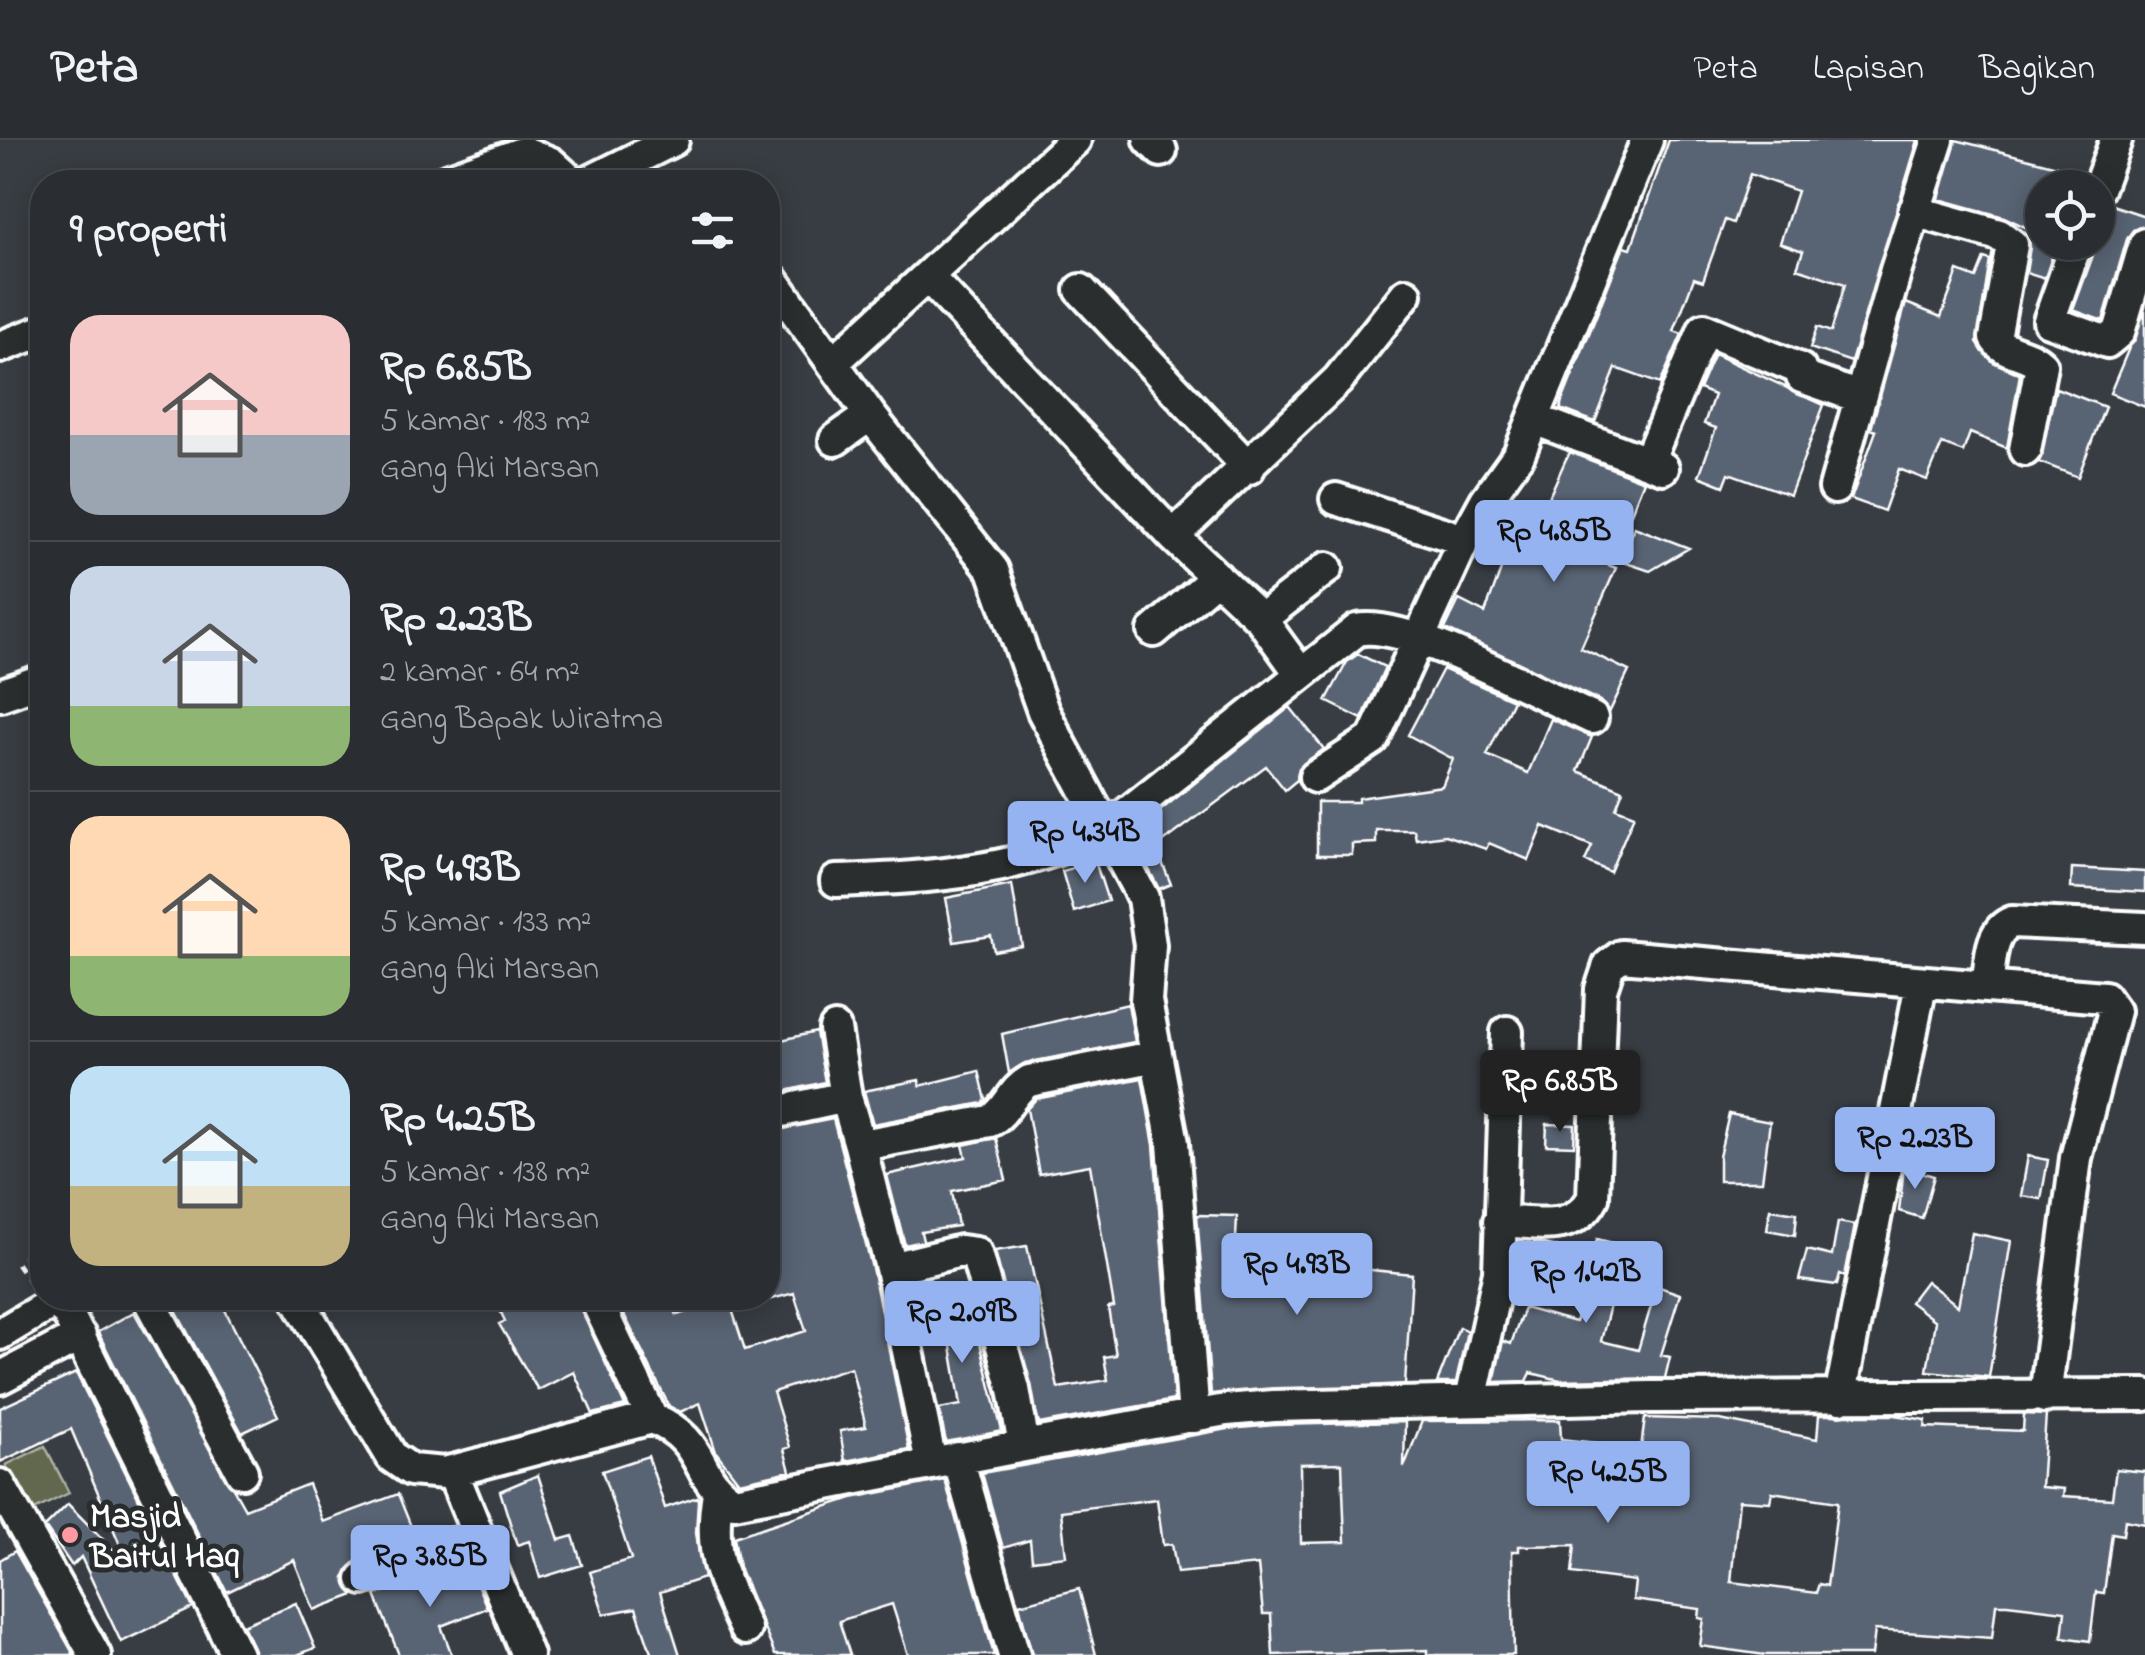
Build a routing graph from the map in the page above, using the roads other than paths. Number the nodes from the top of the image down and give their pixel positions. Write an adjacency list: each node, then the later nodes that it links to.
1 (673, 140): 8 (street)
2 (1075, 140): 13 (street)
3 (1648, 140): 22 (street)
4 (1938, 140): 10 (street)
5 (2116, 140): 9 (street)
6 (474, 170): 7 (street)
7 (559, 170)
8 (613, 170)
9 (2105, 170)
10 (1914, 212): 20 (street); 24 (street)
11 (2145, 244): 12 (street)
12 (2071, 260)
13 (928, 277): 19 (street); 28 (street)
14 (780, 289): 19 (street)
15 (1081, 290): 25 (street)
16 (1406, 294): 25 (street)
17 (30, 336): 18 (street)
18 (0, 347)
19 (835, 361): 21 (street)
20 (1859, 396): 22 (street); 26 (street)
21 (870, 415): 23 (street); 40 (street)
22 (1534, 419): 29 (street)
23 (835, 440)
24 (2025, 450)
25 (1249, 468): 28 (street)
26 (1835, 488)
27 (1336, 498): 29 (street)
28 (1173, 536): 31 (street)
29 (1464, 540): 34 (street)
30 (1327, 568): 32 (street)
31 (1216, 577): 32 (street); 33 (street)
32 (1261, 619): 35 (street)
33 (1154, 631)
34 (1419, 639): 35 (street); 38 (street); 39 (street)
35 (1300, 673): 40 (street)
36 (30, 684): 37 (street)
37 (0, 695)
38 (1592, 718)
39 (1315, 777)
40 (1117, 821): 41 (street); 65 (street)
41 (836, 882)
42 (2145, 928): 44 (street)
43 (1921, 984): 44 (street); 51 (street); 63 (street)
44 (1987, 988): 62 (street)
45 (835, 1029): 48 (street)
46 (1507, 1032): 51 (street)
47 (1138, 1060): 50 (street)
48 (846, 1096): 49 (street); 50 (street)
49 (780, 1111)
50 (860, 1145): 52 (street)
51 (1498, 1221): 64 (street)
52 (891, 1268): 67 (street); 68 (street)
53 (40, 1310): 58 (street)
54 (66, 1310): 59 (street)
55 (154, 1310): 70 (street)
56 (305, 1310): 69 (street)
57 (601, 1310): 66 (street)
58 (0, 1334)
59 (80, 1336): 60 (street); 78 (street)
60 (0, 1378)
61 (2145, 1395): 62 (street)
62 (2045, 1397): 63 (street)
63 (1840, 1398): 64 (street)
64 (1472, 1400): 65 (street)
65 (1194, 1416): 67 (street)
66 (652, 1418): 69 (street); 72 (street)
67 (1024, 1446): 68 (street)
68 (944, 1460): 72 (street); 80 (street)
69 (452, 1471): 73 (street)
70 (242, 1472)
71 (0, 1485): 74 (street)
72 (718, 1492): 76 (street)
73 (478, 1535): 75 (street); 79 (street)
74 (12, 1537): 77 (street)
75 (363, 1579)
76 (745, 1629)
77 (95, 1655)
78 (237, 1655)
79 (527, 1655)
80 (1014, 1655)

